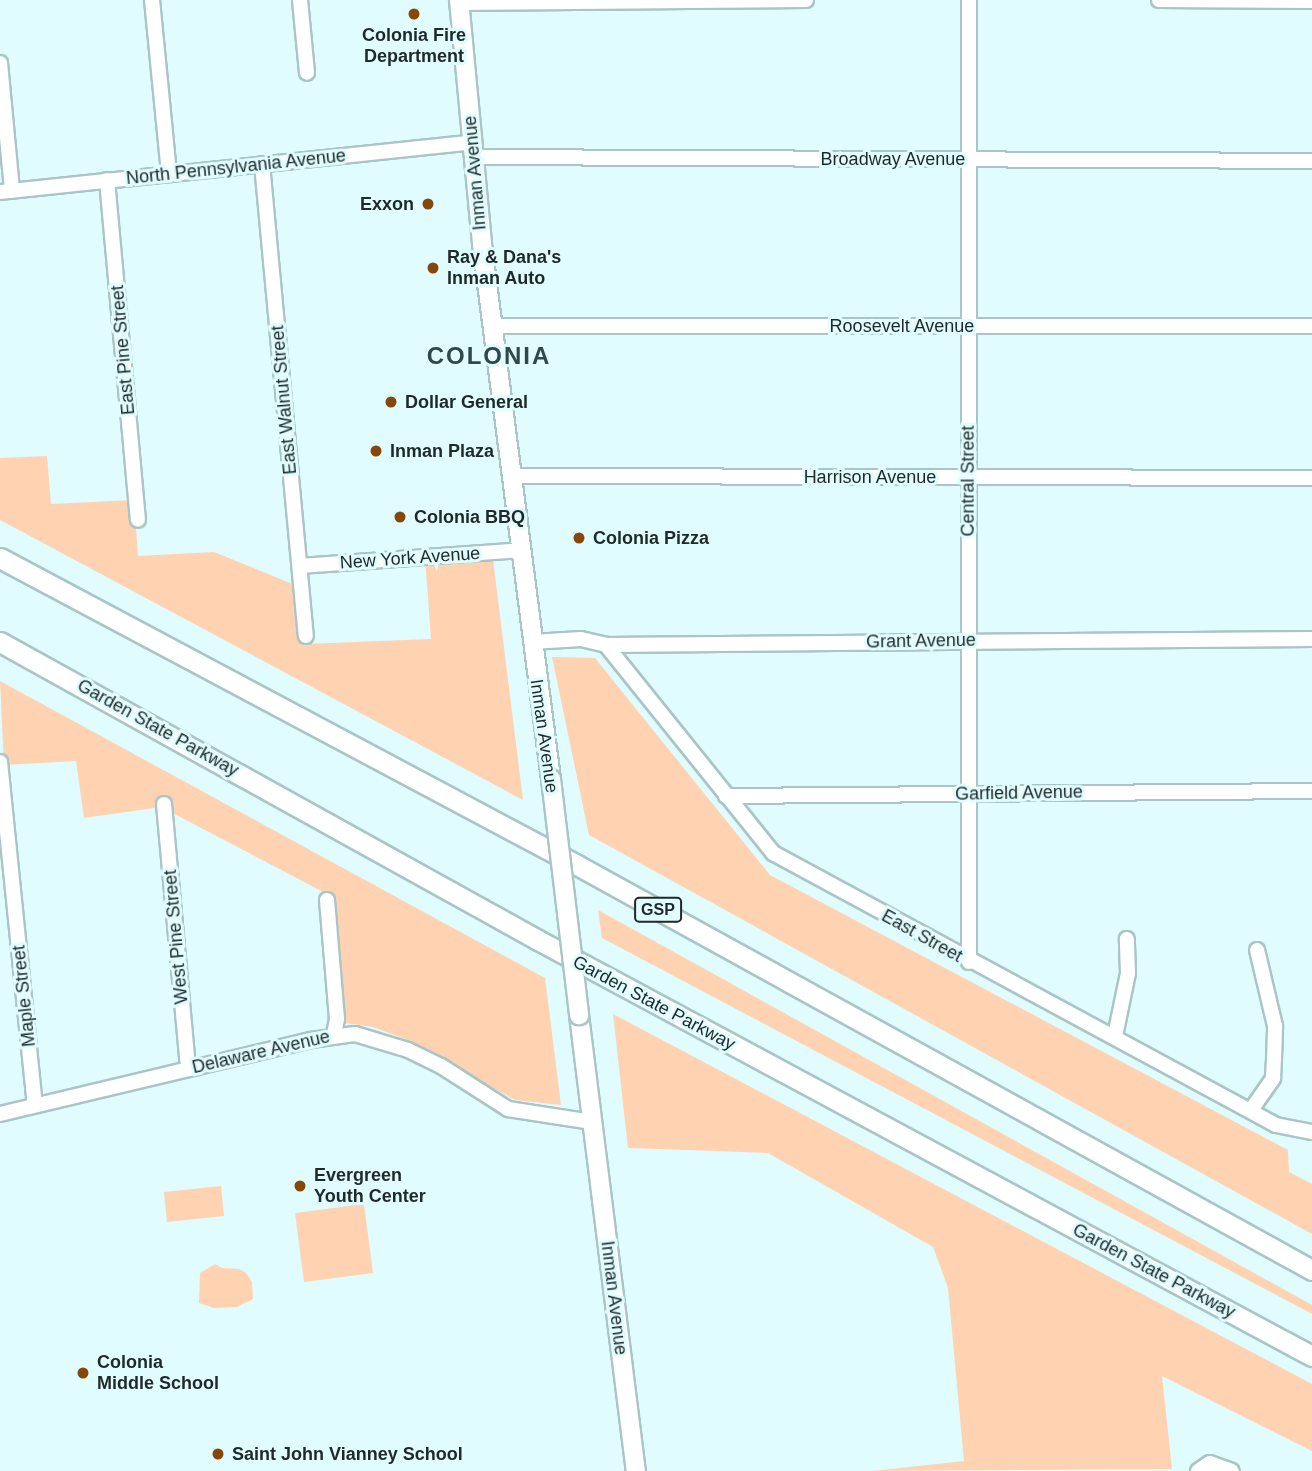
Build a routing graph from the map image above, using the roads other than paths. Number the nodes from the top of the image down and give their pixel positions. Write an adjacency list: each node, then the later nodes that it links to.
1 (152, 0): 14 (street)
2 (300, 0): 9 (street)
3 (806, 0): 7 (street)
4 (969, 0): 11 (street, Central Street)
5 (1159, 0): 6 (street)
6 (1312, 1)
7 (459, 2): 10 (main road, Inman Avenue)
8 (0, 64): 16 (street)
9 (307, 73)
10 (473, 149): 11 (street, Broadway Avenue); 13 (street, North Pennsylvania Avenue); 19 (main road, Inman Avenue)
11 (968, 160): 12 (street, Broadway Avenue); 17 (street, Central Street)
12 (1312, 161)
13 (262, 164): 14 (street, North Pennsylvania Avenue); 26 (street, East Walnut Street)
14 (169, 174): 15 (street, North Pennsylvania Avenue)
15 (107, 180): 16 (street, North Pennsylvania Avenue); 23 (street, East Pine Street)
16 (6, 191)
17 (968, 326): 18 (street, Roosevelt Avenue); 19 (street, Roosevelt Avenue); 21 (street, Central Street)
18 (1312, 326)
19 (492, 327): 20 (main road, Inman Avenue)
20 (512, 476): 21 (street, Harrison Avenue); 24 (main road, Inman Avenue)
21 (968, 477): 22 (street, Harrison Avenue); 29 (street, Central Street)
22 (1312, 478)
23 (138, 520)
24 (521, 550): 26 (street, New York Avenue); 31 (main road, Inman Avenue)
25 (0, 558): 50 (highway, GSP)
26 (300, 566): 27 (street, East Walnut Street)
27 (306, 636)
28 (1312, 639): 29 (street, Grant Avenue)
29 (968, 641): 32 (street, Grant Avenue); 35 (street, Central Street)
30 (0, 642): 51 (highway, Garden State Parkway)
31 (532, 642): 32 (street, Grant Avenue); 48 (main road, Inman Avenue, bridge)
32 (606, 645): 36 (street, East Street)
33 (0, 762): 45 (street, Maple Street)
34 (1312, 790): 35 (street, Garfield Avenue)
35 (969, 794): 36 (street, Garfield Avenue); 41 (street, Central Street)
36 (726, 796): 41 (street, East Street)
37 (164, 804): 44 (street, West Pine Street)
38 (327, 900): 42 (street)
39 (1127, 939): 43 (street)
40 (1257, 950): 46 (street)
41 (969, 962): 43 (street, East Street)
42 (334, 1035): 44 (street, Delaware Avenue); 48 (street, Delaware Avenue)
43 (1115, 1036): 46 (street, East Street)
44 (188, 1069): 45 (street, Delaware Avenue)
45 (35, 1105): 47 (street, Delaware Avenue)
46 (1251, 1111): 49 (street, East Street)
47 (0, 1114)
48 (592, 1122): 52 (main road, Inman Avenue)
49 (1312, 1132)
50 (1312, 1270)
51 (1312, 1356)
52 (636, 1471)
53 (1198, 1471): 54 (street)
54 (1232, 1471)

